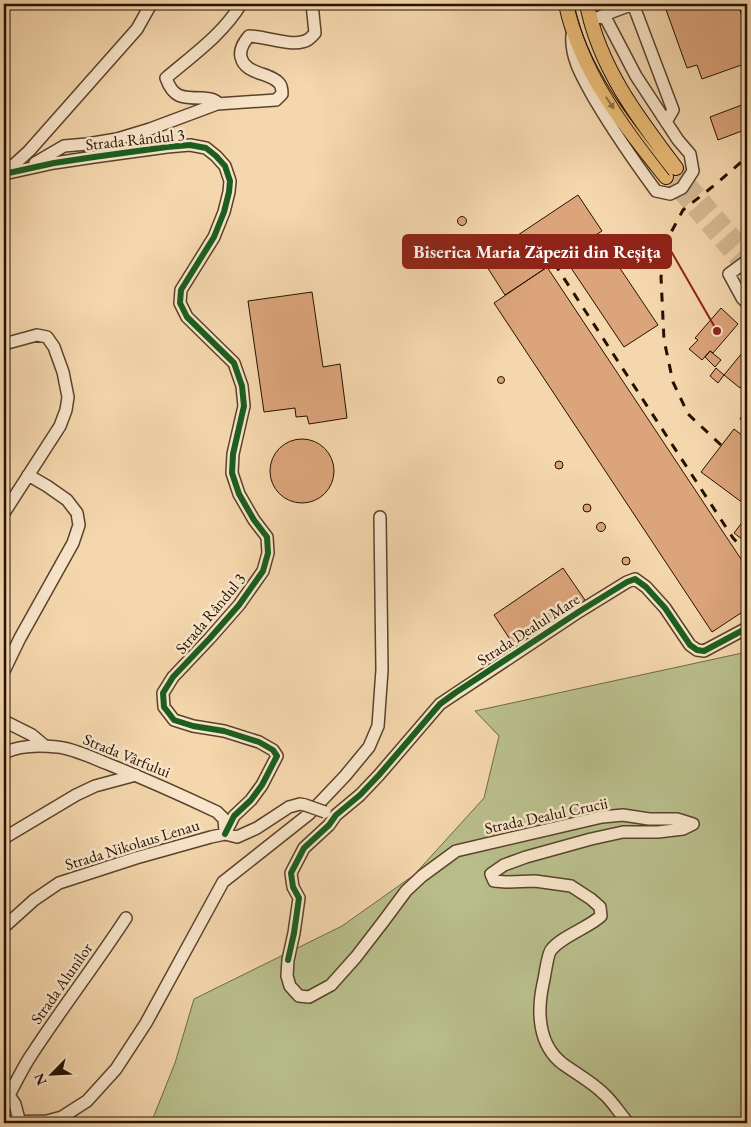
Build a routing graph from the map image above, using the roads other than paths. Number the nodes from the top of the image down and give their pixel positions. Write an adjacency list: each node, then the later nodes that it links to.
1 (151, 4): 12 (street, Strada Rândul 3)
2 (241, 4): 9 (street)
3 (312, 4): 9 (street)
4 (566, 4): 8 (main road)
5 (587, 4): 7 (main road)
6 (604, 15): 7 (street); 10 (street); 10 (street)
7 (590, 21): 8 (main road, one-way to 7)
8 (573, 28): 10 (street)
9 (217, 104): 11 (street)
10 (666, 122)
11 (24, 169): 12 (street, Strada Rândul 3); 26 (street, Strada Rândul 3)
12 (4, 174)
13 (747, 262): 14 (street)
14 (747, 303)
15 (4, 344): 16 (street)
16 (28, 475): 17 (street); 20 (street)
17 (4, 513)
18 (380, 517): 32 (street)
19 (747, 628): 25 (street, Strada Dealul Mare)
20 (4, 671)
21 (4, 721): 22 (street, Strada Vârfului)
22 (45, 746): 23 (street); 24 (street, Strada Vârfului)
23 (4, 753)
24 (136, 775): 26 (street, Strada Vârfului); 27 (street)
25 (330, 813): 26 (street, Strada Nikolaus Lenau, bridge); 33 (street, Strada Dealul Crucii)
26 (225, 834): 29 (street, Strada Nikolaus Lenau)
27 (4, 838)
28 (126, 918): 30 (street, Strada Alunilor)
29 (4, 927)
30 (6, 1093): 32 (street)
31 (4, 1122): 32 (street)
32 (20, 1122)
33 (628, 1123)

